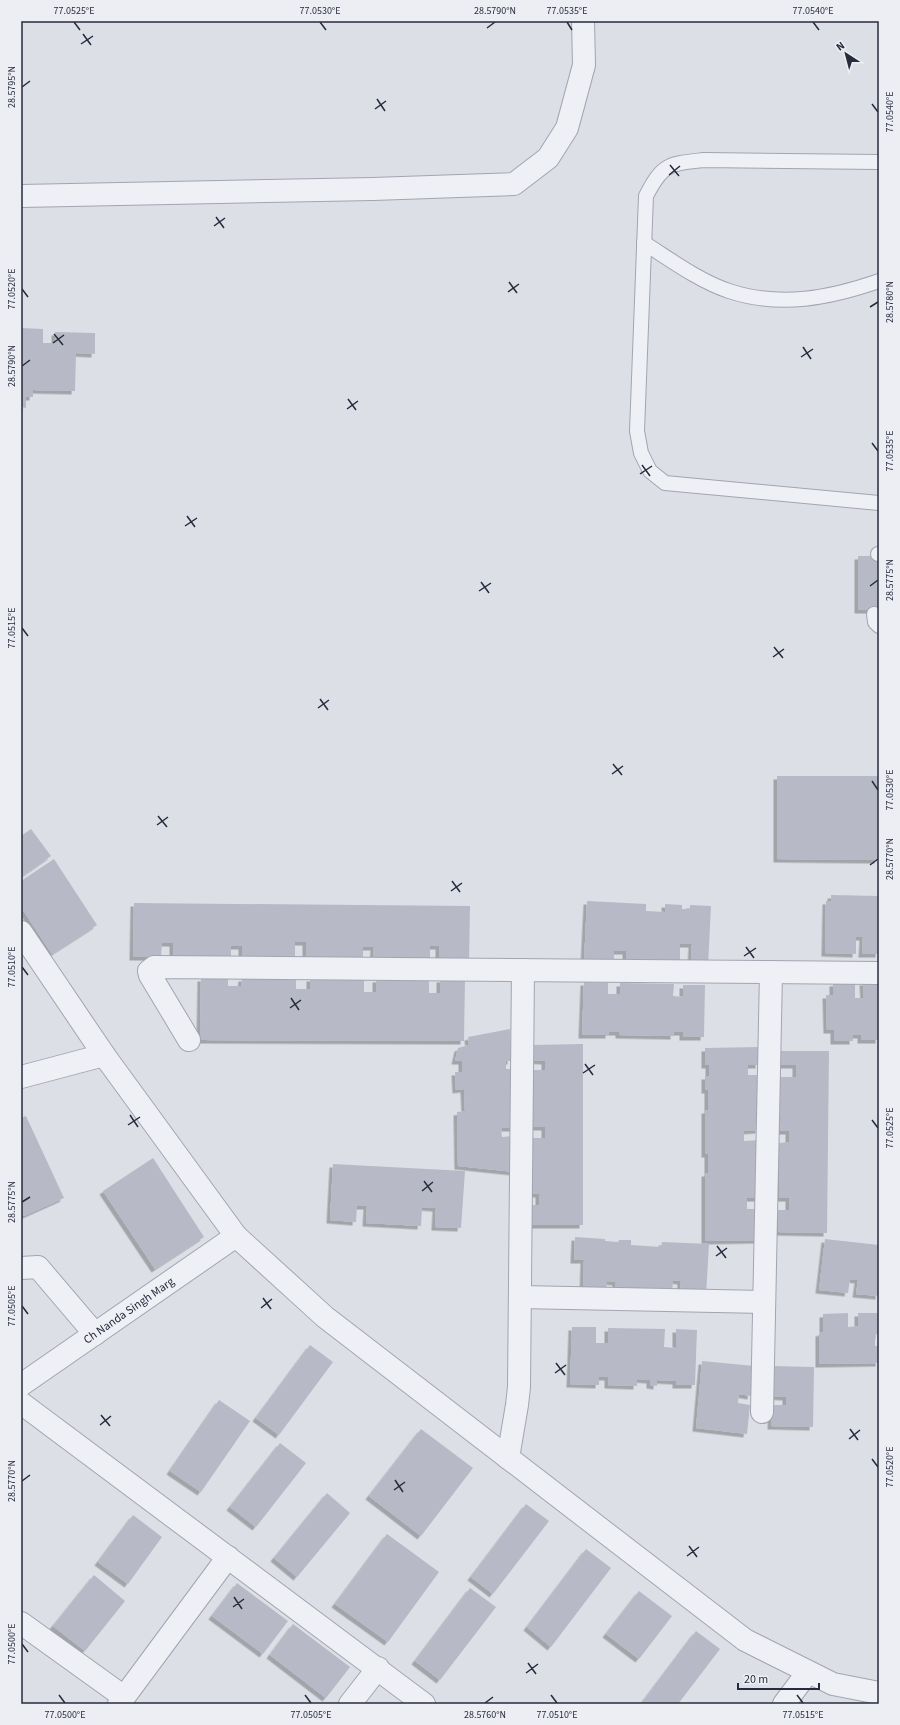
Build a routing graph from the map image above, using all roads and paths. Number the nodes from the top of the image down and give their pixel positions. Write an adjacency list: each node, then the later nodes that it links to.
1 (583, 21): 3 (street)
2 (879, 162): 4 (lane)
3 (21, 196)
4 (644, 243): 5 (lane); 6 (lane)
5 (879, 281)
6 (879, 503)
7 (21, 932): 12 (street)
8 (523, 970): 9 (street); 11 (street); 16 (street)
9 (771, 972): 10 (street); 17 (street)
10 (879, 973)
11 (189, 1040)
12 (104, 1055): 13 (street); 14 (street)
13 (21, 1077)
14 (236, 1236): 18 (street, Ch Nanda Singh Marg); 22 (street)
15 (21, 1268): 18 (street)
16 (520, 1296): 17 (street); 22 (street)
17 (764, 1302): 21 (street)
18 (95, 1334): 19 (street, Ch Nanda Singh Marg)
19 (21, 1385)
20 (21, 1403): 23 (street)
21 (762, 1412)
22 (508, 1458): 26 (street)
23 (228, 1557): 25 (street); 28 (street)
24 (21, 1622): 28 (street)
25 (378, 1668): 29 (street); 30 (street)
26 (808, 1672): 27 (street); 31 (street)
27 (879, 1693)
28 (121, 1700)
29 (350, 1704)
30 (424, 1704)
31 (784, 1704)

